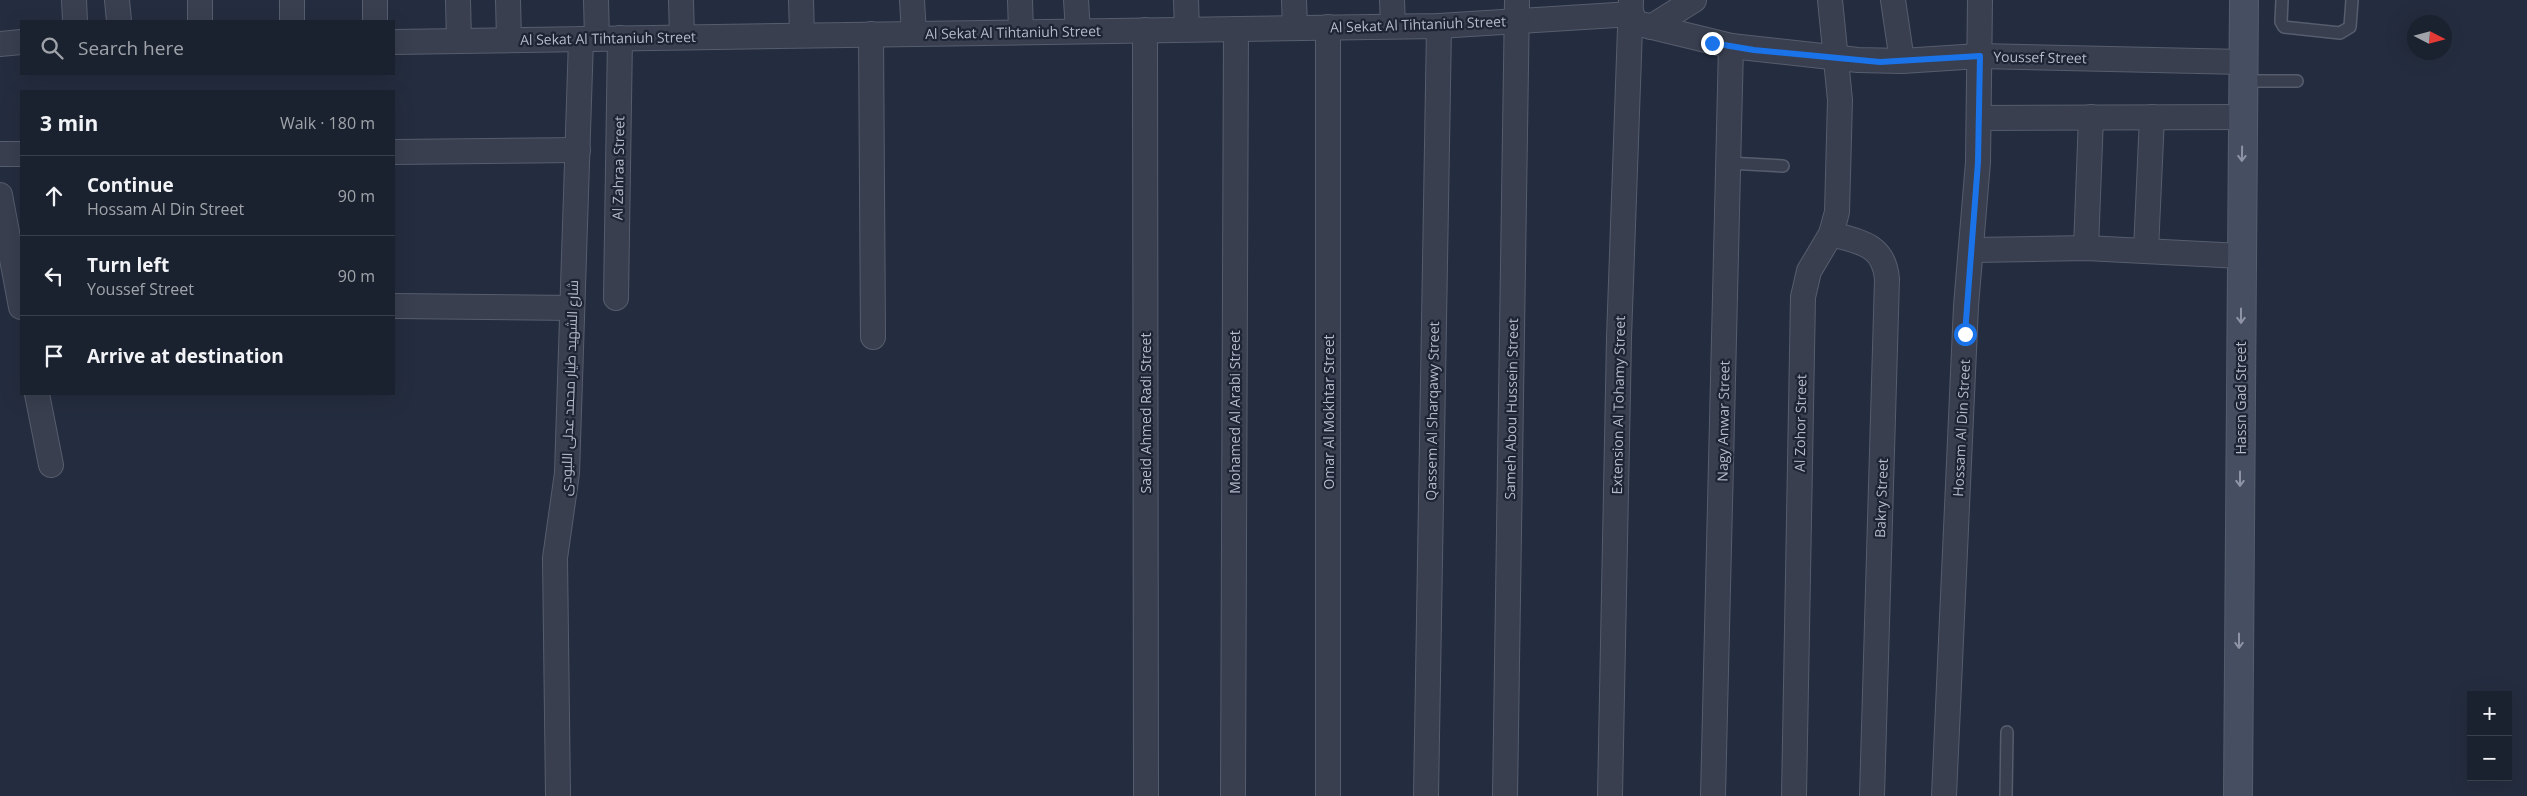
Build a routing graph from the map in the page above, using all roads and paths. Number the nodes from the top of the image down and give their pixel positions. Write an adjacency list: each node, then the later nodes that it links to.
1 (74, 0): 26 (street)
2 (118, 0): 27 (street)
3 (200, 0): 28 (street)
4 (292, 0): 29 (street)
5 (375, 0): 30 (street)
6 (458, 0): 46 (street)
7 (508, 0): 45 (street)
8 (596, 0): 44 (street)
9 (681, 0): 43 (street)
10 (801, 0): 42 (street)
11 (912, 0): 41 (street)
12 (1020, 0): 39 (street)
13 (1076, 0): 38 (street)
14 (1186, 0): 35 (street)
15 (1294, 0): 34 (street)
16 (1392, 0): 31 (street)
17 (1694, 0): 25 (street)
18 (1830, 0): 52 (street, Al Zohor Street)
19 (1893, 0): 53 (street)
20 (1980, 0): 51 (street, Hossam Al Din Street)
21 (2244, 0): 54 (main road, Hassn Gad Street)
22 (2282, 0): 23 (lane)
23 (2352, 0)
24 (1518, 11): 25 (street, Al Sekat Al Tihtaniuh Street); 32 (street, Al Sekat Al Tihtaniuh Street); 86 (street, Sameh Abou Hussein Street)
25 (1636, 16): 50 (street, Youssef Street); 87 (street, Extension Al Tohamy Street)
26 (75, 20)
27 (118, 20)
28 (200, 20)
29 (292, 20)
30 (375, 20)
31 (1393, 26): 32 (street, Al Sekat Al Tihtaniuh Street); 33 (street, Al Sekat Al Tihtaniuh Street)
32 (1439, 26): 85 (street, Qassem Al Sharqawy Street)
33 (1328, 27): 34 (street, Al Sekat Al Tihtaniuh Street); 84 (street, Omar Al Mokhtar Street)
34 (1295, 28): 36 (street, Al Sekat Al Tihtaniuh Street)
35 (1187, 29): 36 (street, Al Sekat Al Tihtaniuh Street); 37 (street, Al Sekat Al Tihtaniuh Street)
36 (1236, 29): 83 (street, Mohamed Al Arabi Street)
37 (1145, 30): 38 (street, Al Sekat Al Tihtaniuh Street); 82 (street, Saeid Ahmed Radi Street)
38 (1078, 31): 39 (street, Al Sekat Al Tihtaniuh Street)
39 (1022, 32): 41 (street, Al Sekat Al Tihtaniuh Street)
40 (871, 34): 41 (street, Al Sekat Al Tihtaniuh Street); 42 (street, Al Sekat Al Tihtaniuh Street); 77 (street)
41 (914, 34)
42 (802, 35): 43 (street, Al Sekat Al Tihtaniuh Street)
43 (682, 37): 44 (street, Al Sekat Al Tihtaniuh Street)
44 (599, 39): 45 (street, Al Sekat Al Tihtaniuh Street); 60 (street, شارع الشهيد طيار محمد عدلى اللبودى); 73 (street, Al Zahraa Street)
45 (509, 40): 46 (street, Al Sekat Al Tihtaniuh Street)
46 (459, 41): 48 (street, Al Sekat Al Tihtaniuh Street)
47 (20, 42): 49 (street)
48 (395, 42)
49 (0, 44)
50 (1731, 46): 52 (street, Youssef Street); 64 (street, Nagy Anwar Street)
51 (1980, 56): 53 (street, Youssef Street); 54 (street, Youssef Street); 59 (street, Hossam Al Din Street)
52 (1836, 58): 53 (street, Youssef Street); 67 (street, Al Zohor Street)
53 (1902, 61)
54 (2243, 72): 55 (lane); 58 (main road, Hassn Gad Street)
55 (2297, 81)
56 (2090, 117): 57 (street); 59 (street); 68 (street)
57 (2152, 117): 58 (street); 70 (street)
58 (2243, 117): 71 (main road, Hassn Gad Street, one-way to 71)
59 (1979, 118): 69 (street, Hossam Al Din Street)
60 (578, 150): 61 (street); 76 (street, شارع الشهيد طيار محمد عدلى اللبودى)
61 (395, 152)
62 (0, 154): 63 (street)
63 (20, 154)
64 (1729, 163): 65 (lane); 88 (street, Nagy Anwar Street)
65 (1783, 166)
66 (0, 194): 72 (street)
67 (1831, 234): 89 (street, Al Zohor Street); 90 (street, Bakry Street)
68 (2086, 248): 69 (street); 70 (street)
69 (1972, 250): 91 (street, Hossam Al Din Street)
70 (2146, 250): 71 (street)
71 (2241, 256): 93 (main road, Hassn Gad Street, one-way to 93)
72 (7, 273): 74 (street)
73 (616, 298)
74 (20, 301)
75 (395, 306): 76 (street)
76 (572, 308): 81 (street, شارع الشهيد طيار محمد عدلى اللبودى)
77 (873, 337)
78 (38, 395): 79 (street)
79 (51, 465)
80 (2007, 732): 92 (lane)
81 (558, 796)
82 (1146, 796)
83 (1233, 796)
84 (1328, 796)
85 (1426, 796)
86 (1505, 796)
87 (1610, 796)
88 (1713, 796)
89 (1794, 796)
90 (1872, 796)
91 (1944, 796)
92 (2006, 796)
93 (2238, 796)

